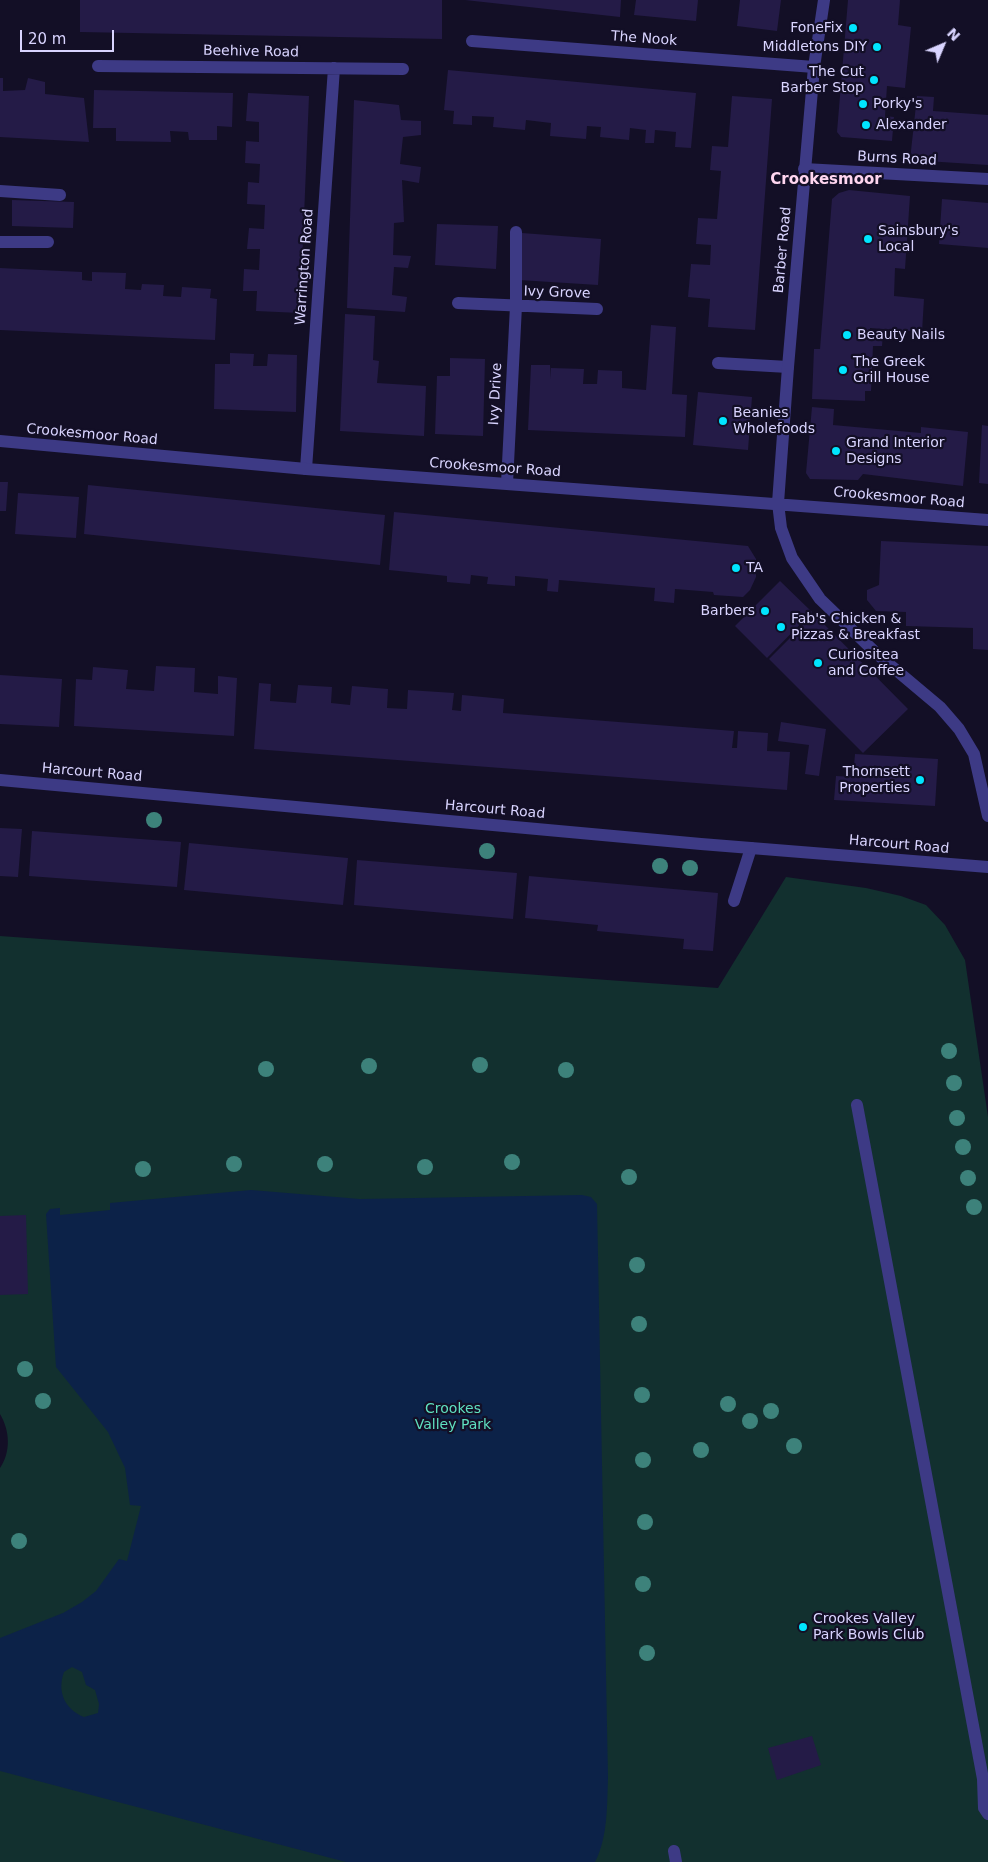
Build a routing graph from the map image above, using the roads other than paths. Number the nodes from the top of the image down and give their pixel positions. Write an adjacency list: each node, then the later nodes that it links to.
1 (824, 0): 4 (street, Barber Road)
2 (472, 41): 4 (street, The Nook)
3 (98, 66): 5 (street, Beehive Road)
4 (814, 67): 7 (street, Barber Road)
5 (334, 68): 6 (street, Beehive Road); 20 (street, Warrington Road)
6 (403, 69)
7 (804, 169): 8 (street, Burns Road); 18 (street, Barber Road)
8 (988, 179)
9 (0, 191): 10 (street)
10 (60, 195)
11 (516, 232): 15 (street, Ivy Drive)
12 (0, 242): 13 (street)
13 (48, 242)
14 (458, 303): 15 (street)
15 (516, 306): 16 (street, Ivy Grove); 21 (street, Ivy Drive)
16 (597, 309)
17 (718, 363): 18 (street)
18 (788, 367): 22 (street, Barber Road)
19 (0, 442): 20 (street, Crookesmoor Road)
20 (306, 469): 21 (street, Crookesmoor Road)
21 (507, 483): 22 (street, Crookesmoor Road)
22 (778, 503): 23 (street, Crookesmoor Road); 25 (street, Barber Road)
23 (988, 520)
24 (0, 780): 26 (street, Harcourt Road)
25 (988, 816)
26 (751, 848): 27 (street, Harcourt Road); 28 (street)
27 (988, 867)
28 (734, 901)
29 (857, 1105): 30 (street)
30 (988, 1814)

